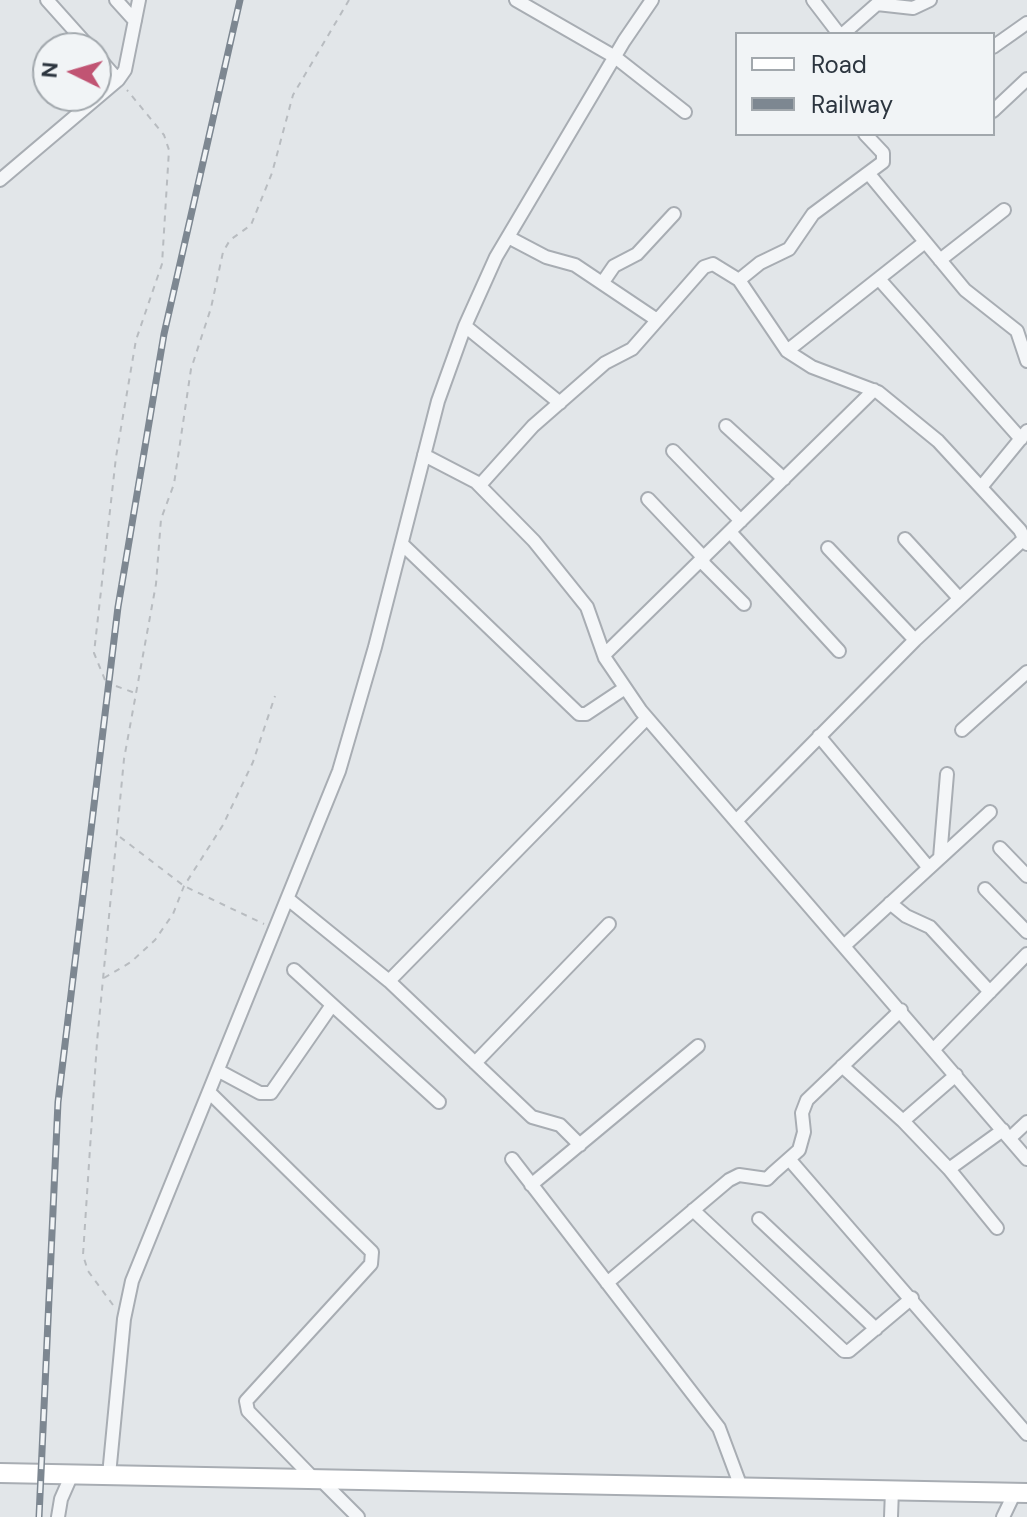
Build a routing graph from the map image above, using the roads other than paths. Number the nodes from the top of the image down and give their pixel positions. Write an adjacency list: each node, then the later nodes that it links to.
1 (47, 0): 10 (street)
2 (116, 0): 8 (street)
3 (139, 0): 8 (street)
4 (516, 0): 14 (street)
5 (652, 0): 14 (street)
6 (813, 0): 11 (street)
7 (930, 0): 12 (street)
8 (135, 21): 17 (street)
9 (1027, 23): 13 (street)
10 (76, 32)
11 (839, 32)
12 (843, 32)
13 (995, 46)
14 (615, 57): 19 (street); 25 (street)
15 (112, 73): 17 (street)
16 (1027, 79): 18 (street)
17 (118, 80): 22 (street)
18 (995, 109)
19 (685, 112)
20 (867, 136): 21 (street)
21 (869, 174): 26 (street); 29 (street)
22 (0, 180)
23 (1004, 210): 27 (street)
24 (674, 214): 30 (street)
25 (508, 237): 30 (street); 32 (street)
26 (925, 242): 27 (street); 28 (street)
27 (940, 260): 34 (street)
28 (879, 279): 33 (street); 38 (street)
29 (739, 280): 31 (street); 33 (street)
30 (603, 282): 31 (street)
31 (657, 320): 36 (street)
32 (465, 326): 36 (street); 40 (street)
33 (787, 351): 35 (street)
34 (1027, 361)
35 (874, 390): 41 (street); 43 (street)
36 (560, 403): 42 (street)
37 (726, 426): 41 (street)
38 (1024, 435): 43 (street)
39 (673, 451): 45 (street)
40 (424, 455): 42 (street); 49 (street)
41 (784, 479): 45 (street)
42 (480, 485): 56 (street)
43 (982, 486): 48 (street)
44 (648, 499): 51 (street)
45 (741, 521): 46 (street)
46 (730, 532): 51 (street); 55 (street)
47 (905, 539): 52 (street)
48 (1026, 541): 52 (street)
49 (402, 544): 58 (street); 70 (street)
50 (828, 548): 54 (street)
51 (703, 559): 53 (street); 56 (street)
52 (959, 598): 54 (street)
53 (744, 604)
54 (915, 640): 61 (street)
55 (839, 651)
56 (604, 655): 58 (street)
57 (1027, 672): 60 (street)
58 (625, 688): 59 (street)
59 (647, 718): 64 (street); 77 (street)
60 (962, 730)
61 (819, 736): 64 (street); 67 (street)
62 (947, 774): 66 (street)
63 (990, 812): 66 (street)
64 (737, 820): 74 (street)
65 (1000, 848): 68 (street)
66 (940, 858): 67 (street)
67 (929, 868): 71 (street)
68 (1027, 876)
69 (985, 889): 73 (street)
70 (288, 899): 77 (street); 85 (street)
71 (890, 903): 74 (street); 78 (street)
72 (609, 924): 83 (street)
73 (1027, 932)
74 (845, 945): 80 (street)
75 (1027, 954): 78 (street)
76 (294, 970): 79 (street)
77 (389, 981): 83 (street)
78 (990, 992): 82 (street)
79 (332, 1005): 85 (street); 88 (street)
80 (901, 1010): 82 (street); 84 (street)
81 (698, 1046): 92 (street)
82 (934, 1049): 86 (street)
83 (475, 1063): 92 (street)
84 (842, 1066): 89 (street); 94 (street)
85 (219, 1071): 87 (street)
86 (956, 1075): 89 (street); 91 (street)
87 (210, 1093): 107 (street); 108 (street)
88 (439, 1102)
89 (903, 1121): 96 (street)
90 (1027, 1122): 91 (street)
91 (1006, 1134): 95 (street); 96 (street)
92 (580, 1145): 97 (street)
93 (512, 1159): 97 (street)
94 (789, 1159): 98 (street); 102 (street)
95 (1027, 1159)
96 (949, 1169): 100 (street)
97 (531, 1185): 101 (street)
98 (693, 1210): 101 (street); 103 (street)
99 (759, 1219): 103 (street)
100 (997, 1228)
101 (607, 1283): 109 (street)
102 (912, 1298): 103 (street); 104 (street)
103 (876, 1329)
104 (1027, 1434)
105 (0, 1473): 106 (main road)
106 (72, 1474): 107 (main road); 112 (street)
107 (109, 1475): 108 (main road)
108 (316, 1478): 109 (main road); 113 (street)
109 (741, 1487): 110 (main road)
110 (892, 1490): 111 (main road); 114 (street)
111 (1021, 1492): 115 (street)
112 (58, 1517)
113 (358, 1517)
114 (891, 1517)
115 (1003, 1517)

